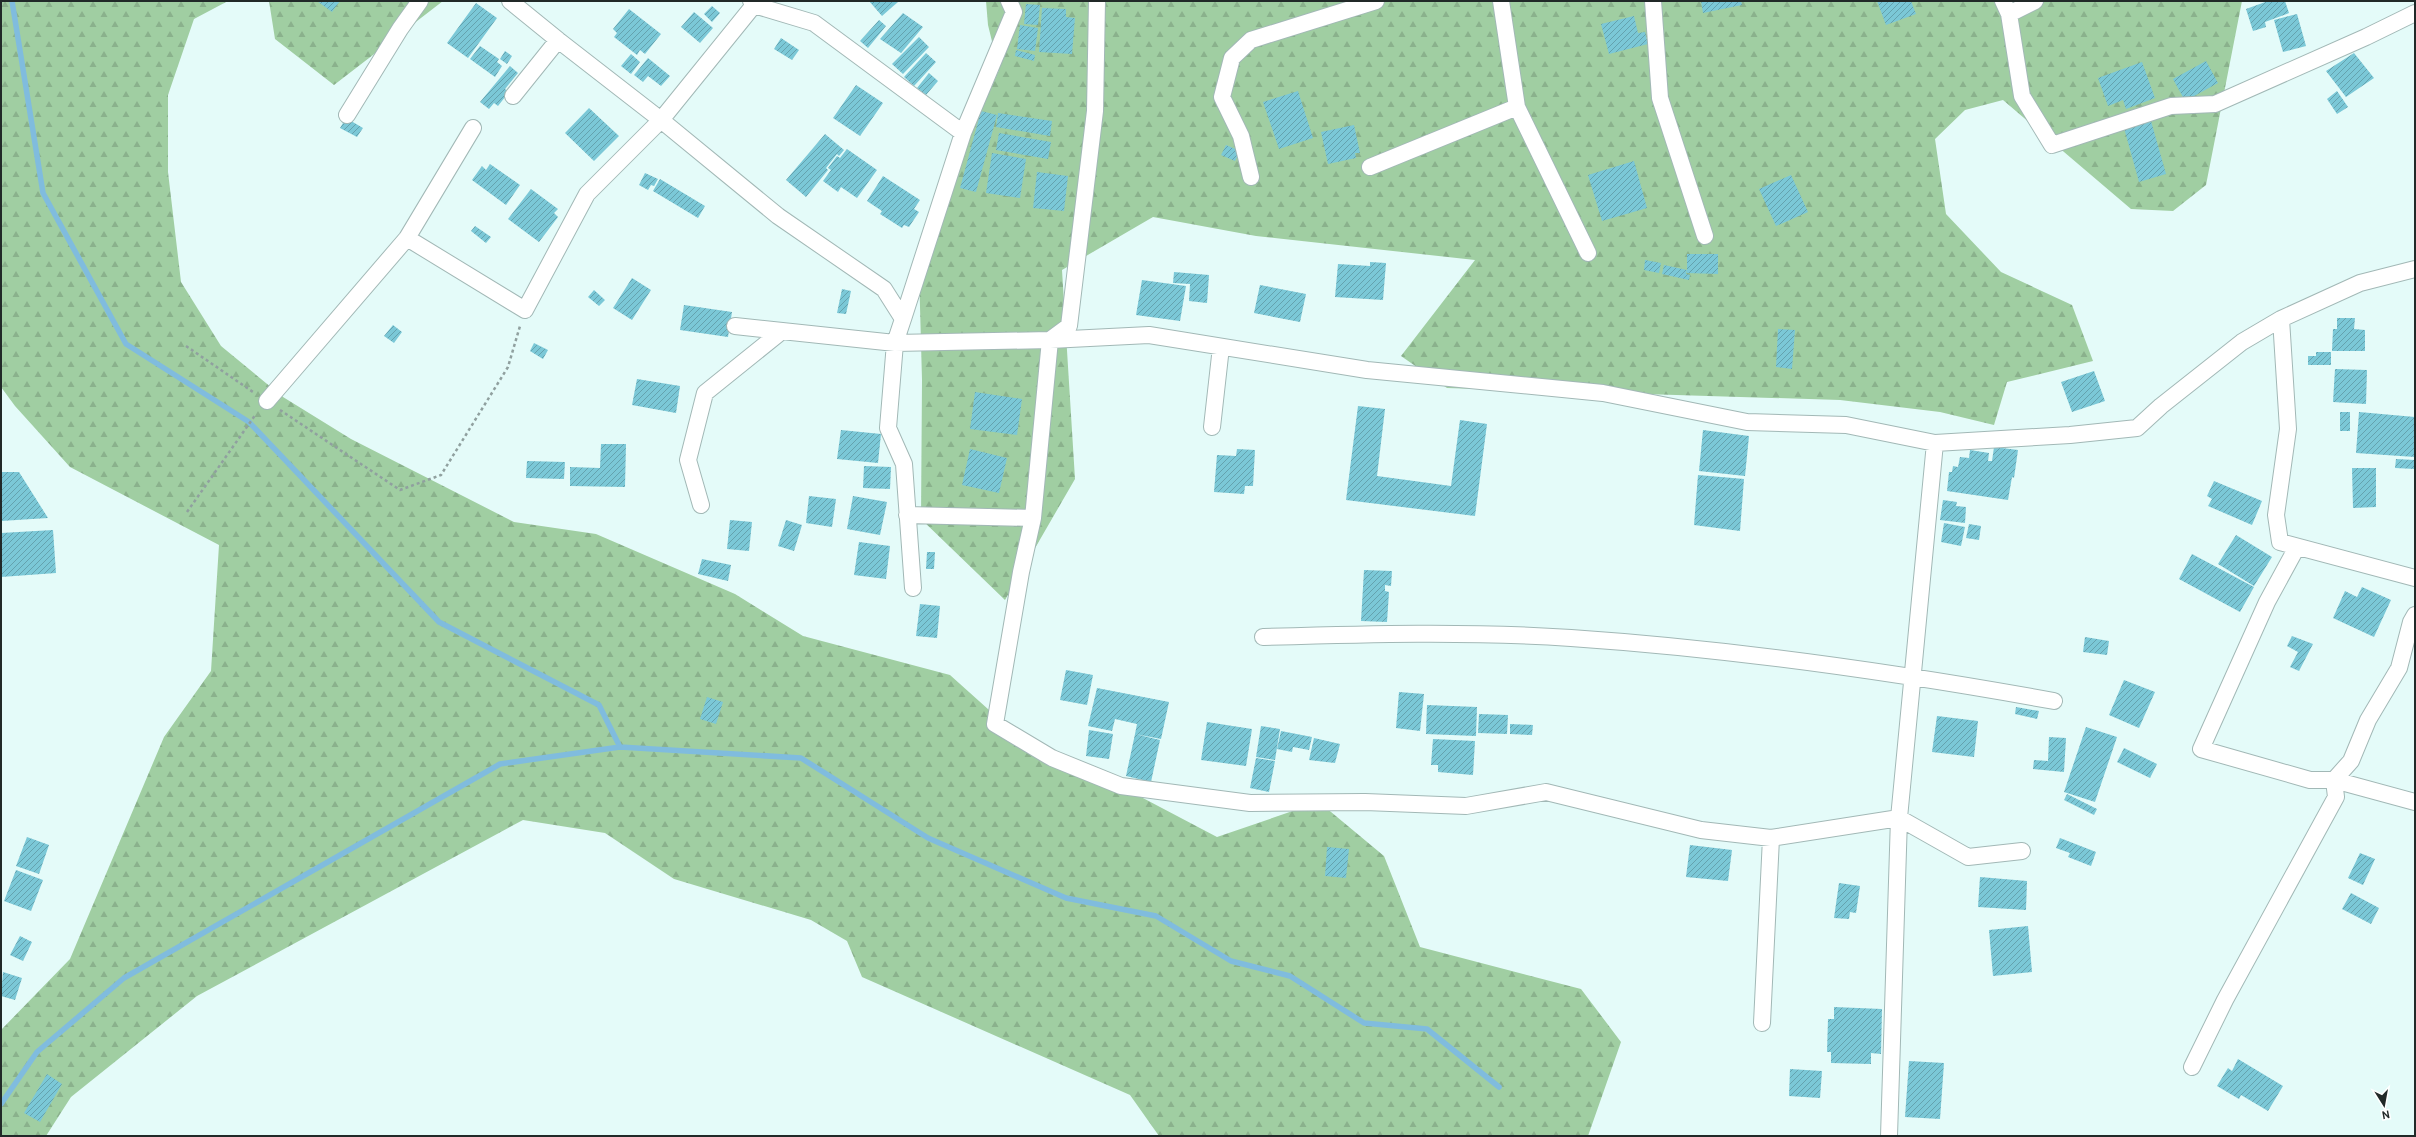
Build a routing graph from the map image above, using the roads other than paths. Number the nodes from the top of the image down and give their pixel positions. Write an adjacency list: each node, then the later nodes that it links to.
1 (420, 1): 15 (street)
2 (510, 1): 12 (street)
3 (1009, 1): 18 (street)
4 (1097, 1): 29 (street)
5 (1376, 1): 20 (street)
6 (1501, 1): 14 (street)
7 (1653, 1): 21 (street)
8 (2035, 1): 10 (street)
9 (752, 3): 16 (street); 18 (street)
10 (2006, 7): 11 (street)
11 (2415, 13)
12 (558, 40): 13 (street); 16 (street)
13 (513, 96)
14 (1517, 107): 19 (street); 23 (street)
15 (347, 115)
16 (661, 120): 22 (street); 25 (street)
17 (474, 128): 22 (street)
18 (963, 133): 25 (street)
19 (1370, 167)
20 (1251, 177)
21 (1705, 236)
22 (406, 238): 32 (street)
23 (1588, 253)
24 (2415, 269): 26 (street)
25 (903, 319): 30 (street)
26 (2281, 319): 34 (street); 38 (street)
27 (736, 326): 28 (street)
28 (782, 331): 30 (street); 35 (street)
29 (1050, 340): 30 (street); 31 (street); 37 (street)
30 (895, 343): 36 (street)
31 (1221, 347): 33 (street); 34 (street)
32 (267, 401)
33 (1212, 427)
34 (1935, 443): 43 (street)
35 (701, 505)
36 (907, 515): 37 (street); 40 (street)
37 (1033, 518): 48 (street)
38 (2297, 547): 39 (street); 45 (street)
39 (2415, 578)
40 (912, 588)
41 (2415, 615): 45 (street)
42 (1263, 637): 43 (street)
43 (1913, 676): 44 (street); 47 (street)
44 (2054, 701)
45 (2334, 780): 46 (street); 51 (street)
46 (2415, 802)
47 (1899, 818): 48 (street); 49 (street); 52 (street)
48 (1771, 838): 50 (street)
49 (2022, 851)
50 (1762, 1023)
51 (2192, 1067)
52 (1889, 1136)

